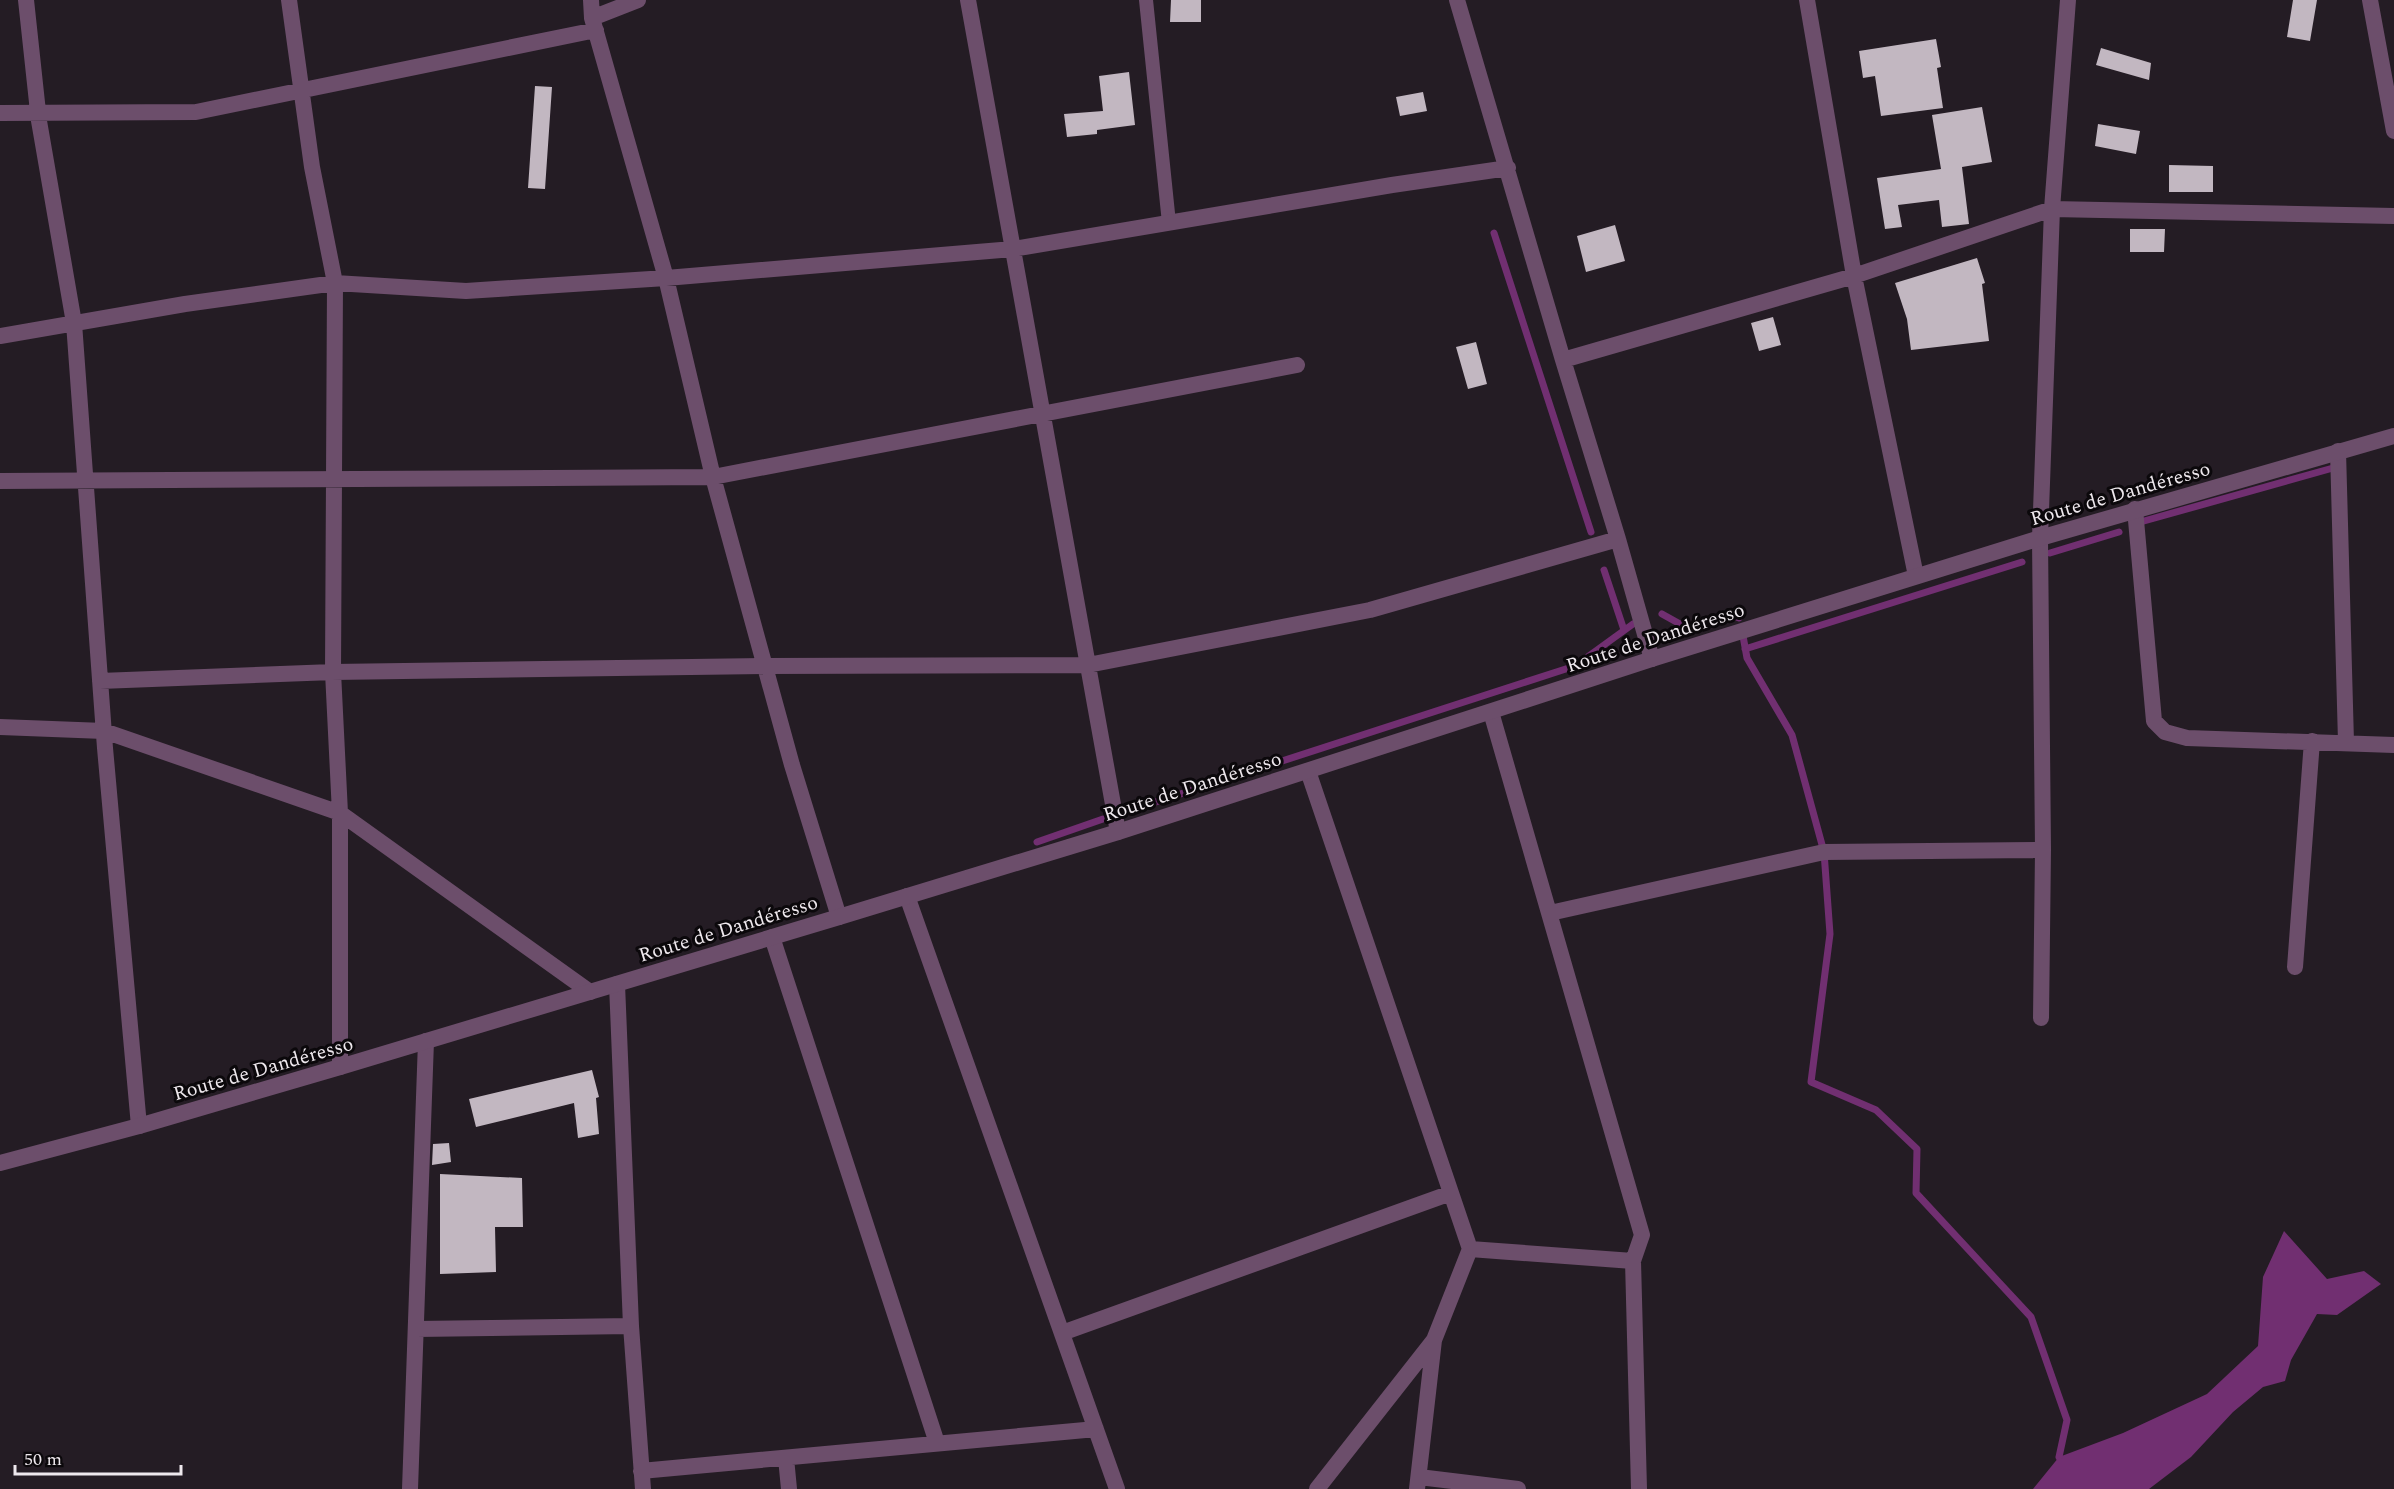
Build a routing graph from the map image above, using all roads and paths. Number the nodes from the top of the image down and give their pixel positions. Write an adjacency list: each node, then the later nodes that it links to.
1 (26, 0): 14 (street)
2 (289, 0): 12 (street)
3 (591, 0): 11 (street)
4 (639, 0): 11 (street)
5 (968, 0): 20 (street)
6 (1146, 0): 19 (lane)
7 (1457, 0): 16 (street)
8 (1807, 0): 21 (street)
9 (2068, 0): 17 (street)
10 (2370, 0): 15 (street)
11 (594, 24): 12 (street); 22 (street)
12 (302, 90): 14 (street); 23 (street)
13 (0, 113): 14 (street)
14 (38, 113): 24 (street)
15 (2394, 131)
16 (1508, 168): 19 (street); 26 (street)
17 (2052, 209): 18 (street); 21 (street); 36 (street)
18 (2394, 216)
19 (1169, 223): 20 (street)
20 (1013, 249): 22 (street); 28 (street)
21 (1854, 276): 26 (street); 38 (street)
22 (666, 278): 23 (street); 31 (street)
23 (335, 283): 24 (street); 32 (street)
24 (74, 323): 25 (street); 33 (street)
25 (0, 336)
26 (1563, 360): 37 (street)
27 (1297, 365): 28 (street)
28 (1043, 414): 31 (street); 40 (street)
29 (2394, 436): 30 (street, Route de Dandéresso)
30 (2338, 451): 35 (street, Route de Dandéresso); 48 (street)
31 (713, 477): 32 (street); 41 (street)
32 (334, 479): 33 (street); 42 (street)
33 (86, 481): 34 (street); 43 (street)
34 (0, 482)
35 (2135, 509): 36 (street, Route de Dandéresso); 47 (street)
36 (2040, 538): 38 (street, Route de Dandéresso); 53 (street)
37 (1618, 539): 39 (street); 40 (street)
38 (1916, 576): 39 (street, Route de Dandéresso)
39 (1652, 659): 44 (street, Route de Dandéresso)
40 (1088, 665): 41 (street); 52 (street)
41 (765, 666): 42 (street); 56 (street)
42 (333, 672): 43 (street); 51 (street)
43 (100, 681): 46 (street)
44 (1491, 712): 50 (street, Route de Dandéresso); 55 (street)
45 (0, 727): 46 (street)
46 (104, 731): 51 (street); 64 (street)
47 (2313, 741): 48 (street); 58 (street)
48 (2346, 742): 49 (street)
49 (2394, 745)
50 (1308, 771): 52 (street, Route de Dandéresso); 66 (street)
51 (339, 813): 60 (street); 63 (street)
52 (1118, 832): 54 (street, Route de Dandéresso)
53 (2043, 849): 55 (street); 61 (street)
54 (907, 896): 56 (street, Route de Dandéresso); 71 (street)
55 (1550, 913): 68 (street)
56 (839, 917): 57 (street, Route de Dandéresso)
57 (772, 937): 59 (street, Route de Dandéresso); 74 (street)
58 (2295, 967)
59 (617, 984): 60 (street, Route de Dandéresso); 69 (street)
60 (590, 992): 62 (street, Route de Dandéresso)
61 (2041, 1018)
62 (426, 1041): 63 (street, Route de Dandéresso); 70 (street)
63 (340, 1067): 64 (street, Route de Dandéresso)
64 (139, 1126): 65 (street, Route de Dandéresso)
65 (0, 1163)
66 (1451, 1193): 67 (street); 71 (street)
67 (1470, 1249): 68 (street); 72 (street)
68 (1633, 1261): 84 (street)
69 (631, 1326): 70 (street); 76 (street)
70 (416, 1329): 78 (street)
71 (1062, 1333): 73 (street)
72 (1434, 1340): 77 (street); 82 (street)
73 (1096, 1429): 74 (street); 81 (street)
74 (937, 1443): 75 (street)
75 (786, 1458): 76 (street); 80 (street)
76 (641, 1472): 79 (street)
77 (1418, 1483): 83 (street)
78 (410, 1489)
79 (643, 1489)
80 (789, 1489)
81 (1117, 1489)
82 (1317, 1489)
83 (1518, 1489)
84 (1639, 1489)

